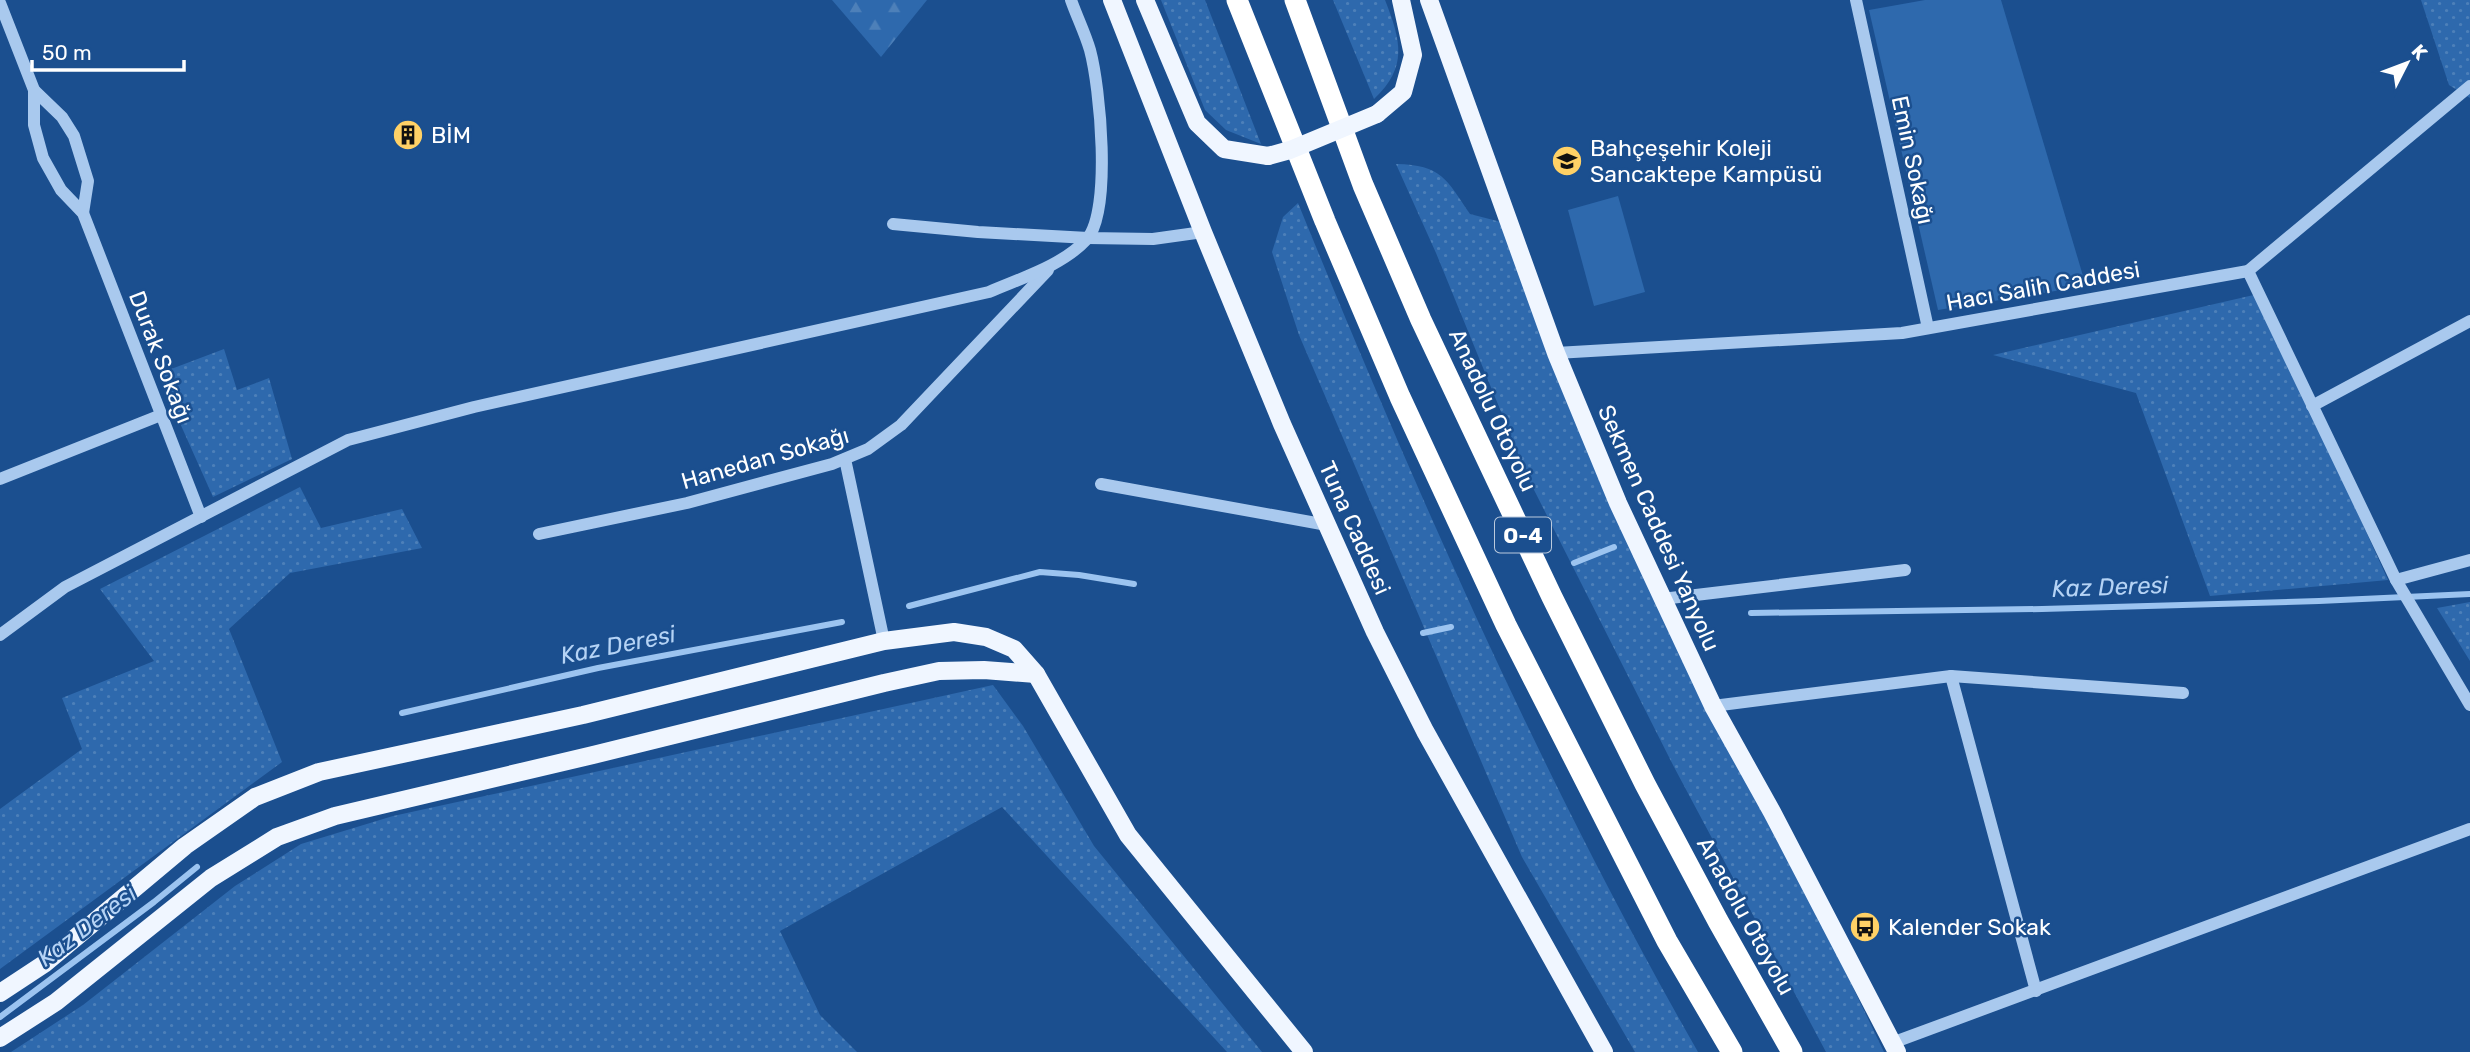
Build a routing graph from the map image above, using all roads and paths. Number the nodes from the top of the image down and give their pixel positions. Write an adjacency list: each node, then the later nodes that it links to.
1 (1071, 0): 15 (street)
2 (1112, 0): 14 (main road, Tuna Caddesi)
3 (1145, 0): 6 (main road, bridge)
4 (1237, 0): 47 (highway, O-4)
5 (1295, 0): 48 (highway, Anadolu Otoyolu / O-4)
6 (1401, 0)
7 (1429, 0): 20 (main road, Sekmen Caddesi Yanyolu)
8 (1856, 0): 19 (street, Emin Sokağı)
9 (0, 3): 11 (street, Durak Sokağı)
10 (2470, 86): 17 (street, Hacı Salih Caddesi)
11 (34, 90): 12 (street, Durak Sokağı); 12 (street, Durak Sokağı)
12 (83, 213): 22 (street, Durak Sokağı)
13 (893, 224): 15 (street)
14 (1203, 232): 15 (street); 27 (main road, Tuna Caddesi)
15 (1087, 238): 16 (street)
16 (1054, 264): 23 (street, Hanedan Sokağı); 26 (street)
17 (2248, 271): 19 (street, Hacı Salih Caddesi); 21 (street)
18 (2470, 321): 21 (street)
19 (1928, 328): 20 (street, Hacı Salih Caddesi)
20 (1556, 353): 32 (main road, Sekmen Caddesi Yanyolu)
21 (2312, 406): 31 (street)
22 (161, 415): 24 (street); 26 (street, Durak Sokağı)
23 (845, 459): 28 (street, Hanedan Sokağı); 34 (street)
24 (1, 475)
25 (1101, 484): 27 (street)
26 (201, 517): 33 (street)
27 (1327, 525): 46 (main road, Tuna Caddesi)
28 (539, 534)
29 (2470, 560): 31 (street)
30 (1905, 570): 32 (street)
31 (2398, 584): 38 (street)
32 (1662, 599): 39 (main road, Sekmen Caddesi Yanyolu)
33 (0, 635)
34 (884, 641): 35 (main road); 42 (main road)
35 (1036, 674): 43 (main road); 45 (main road)
36 (1951, 677): 37 (street); 39 (street); 41 (street)
37 (2183, 693)
38 (2470, 705)
39 (1713, 706): 44 (main road, Sekmen Caddesi Yanyolu)
40 (2470, 829): 41 (street)
41 (2036, 991): 44 (street)
42 (0, 993)
43 (0, 1038)
44 (1895, 1048)
45 (1304, 1052)
46 (1604, 1052)
47 (1732, 1052)
48 (1792, 1052)

